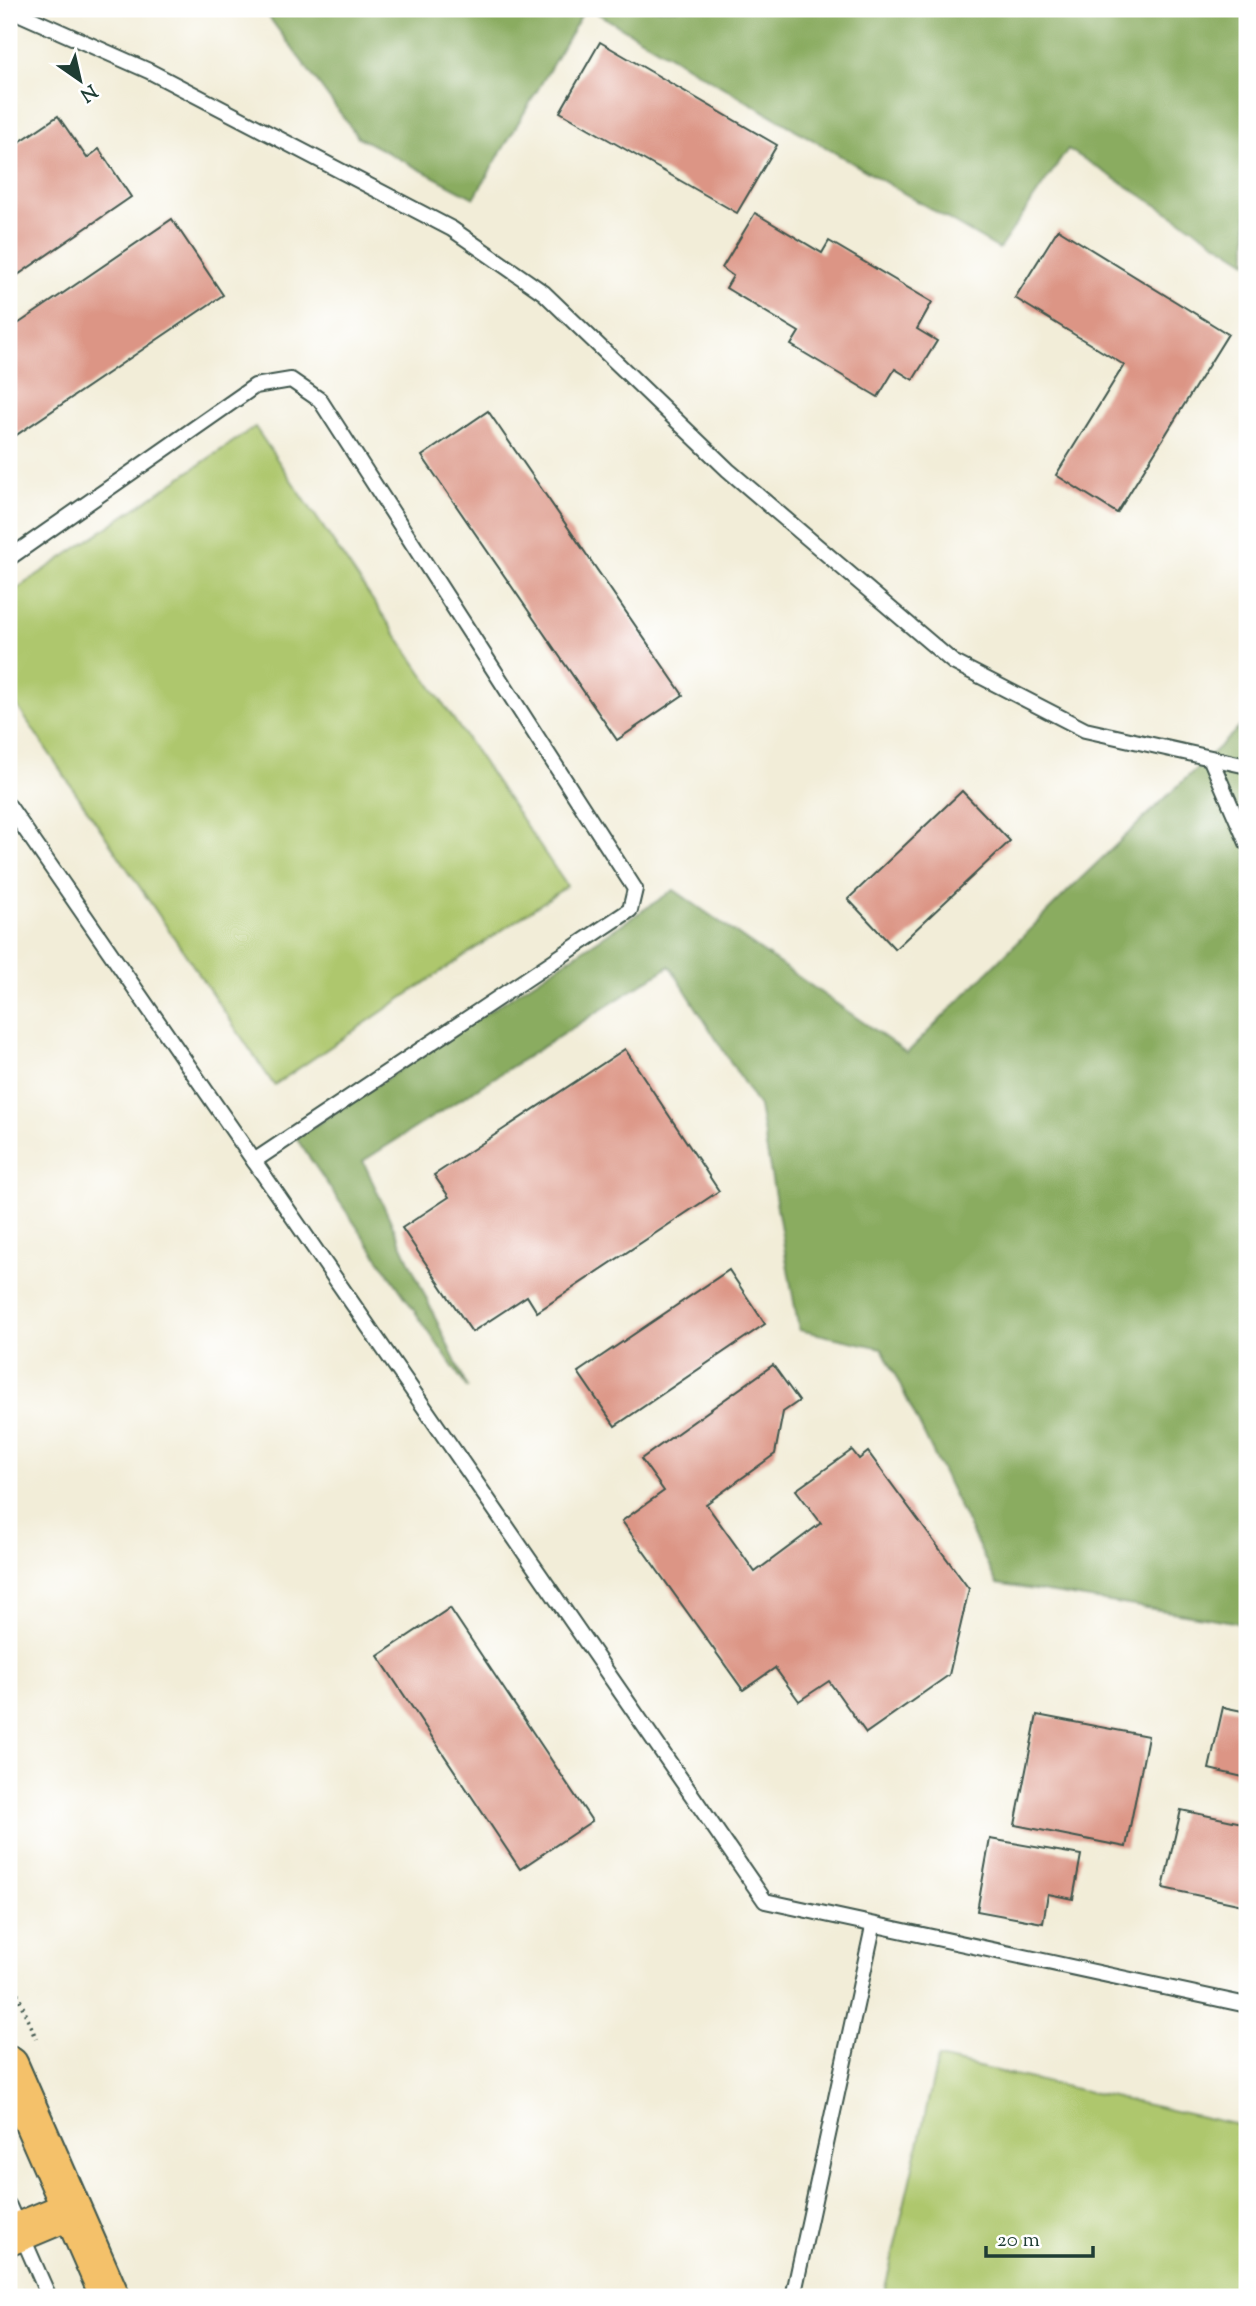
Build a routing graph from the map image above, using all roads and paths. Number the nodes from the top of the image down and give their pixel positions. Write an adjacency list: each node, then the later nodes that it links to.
1 (9, 9): 3 (lane)
2 (9, 558): 7 (lane)
3 (1211, 760): 4 (lane); 6 (lane)
4 (1247, 766)
5 (9, 806): 7 (lane)
6 (1247, 843)
7 (254, 1161): 8 (lane)
8 (873, 1927): 9 (lane); 15 (lane)
9 (1247, 2005)
10 (9, 2066): 11 (main road)
11 (71, 2210): 12 (main road); 14 (main road)
12 (12, 2224): 13 (lane)
13 (49, 2297)
14 (110, 2297)
15 (793, 2297)

